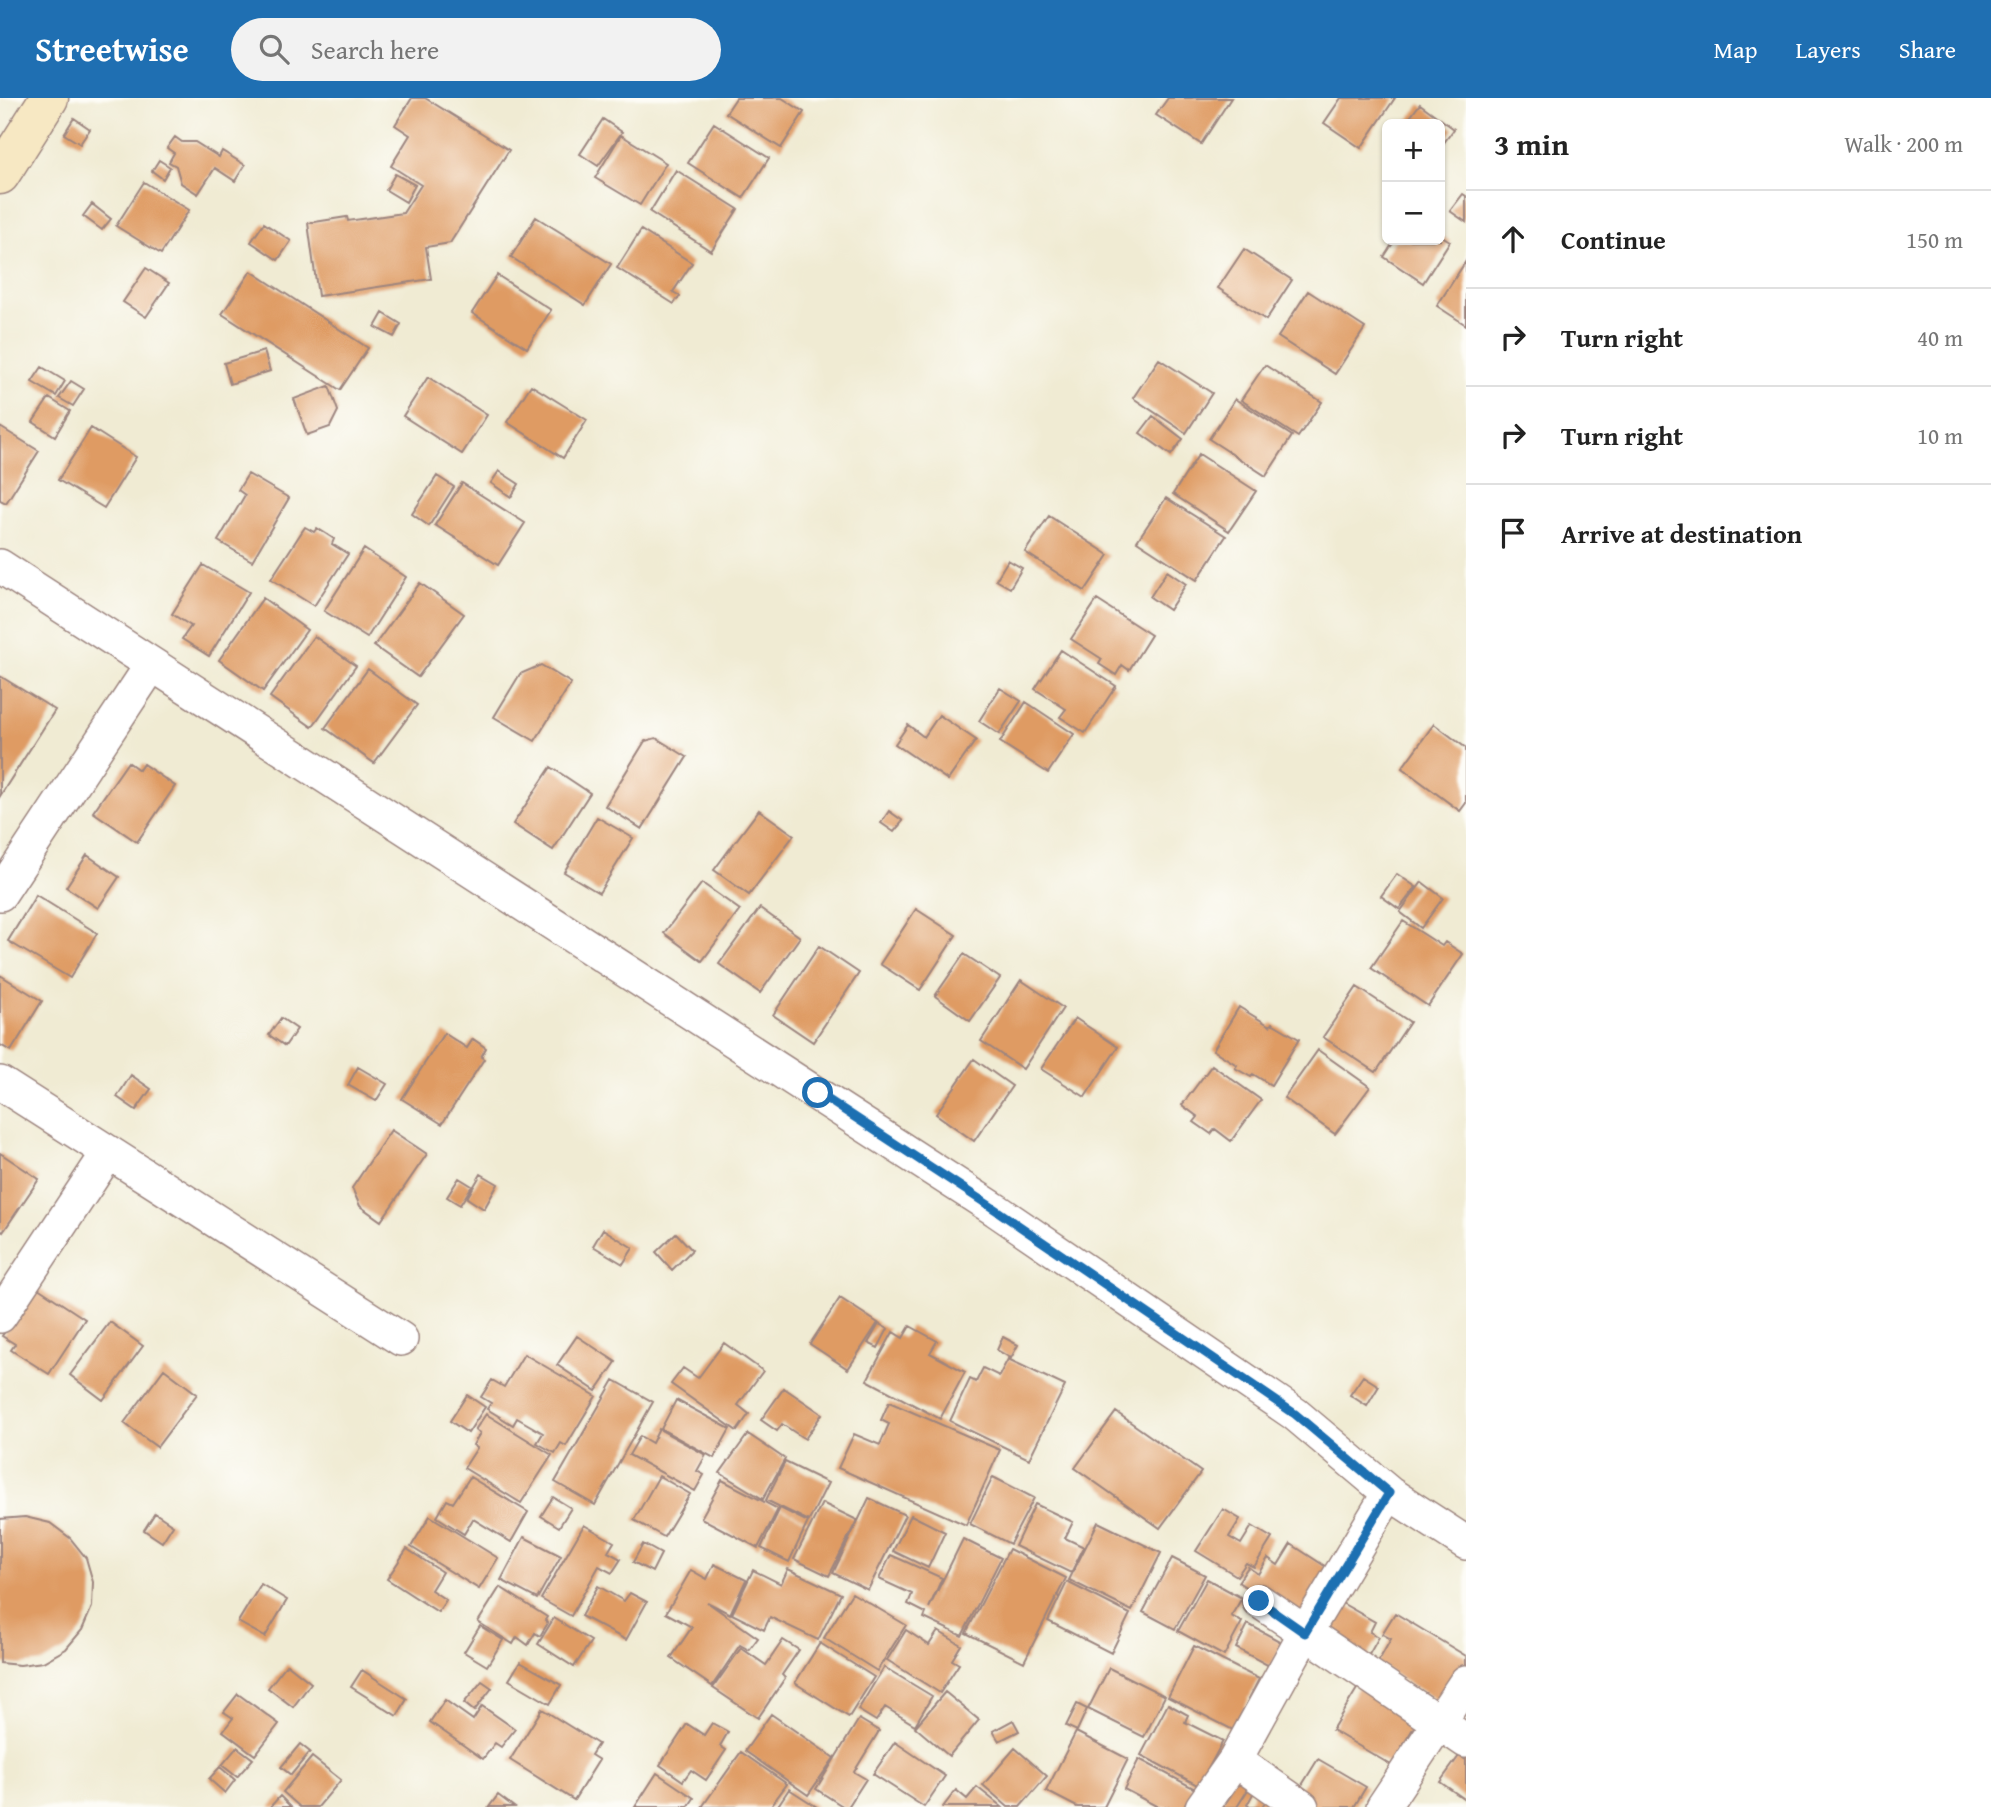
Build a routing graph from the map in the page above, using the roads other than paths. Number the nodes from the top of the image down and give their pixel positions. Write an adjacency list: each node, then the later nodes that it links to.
1 (49, 98): 2 (street)
2 (0, 175)
3 (0, 566): 10 (street)
4 (143, 678): 5 (street)
5 (0, 894)
6 (0, 1083): 7 (street)
7 (108, 1153): 8 (street); 9 (street)
8 (0, 1316)
9 (401, 1339)
10 (1389, 1493): 11 (street); 13 (street)
11 (1466, 1543)
12 (1259, 1601): 13 (street)
13 (1305, 1633): 15 (street); 16 (street)
14 (1466, 1682): 15 (street)
15 (1453, 1732): 19 (street)
16 (1235, 1760): 17 (street); 18 (street)
17 (1202, 1807)
18 (1302, 1807)
19 (1383, 1807)

